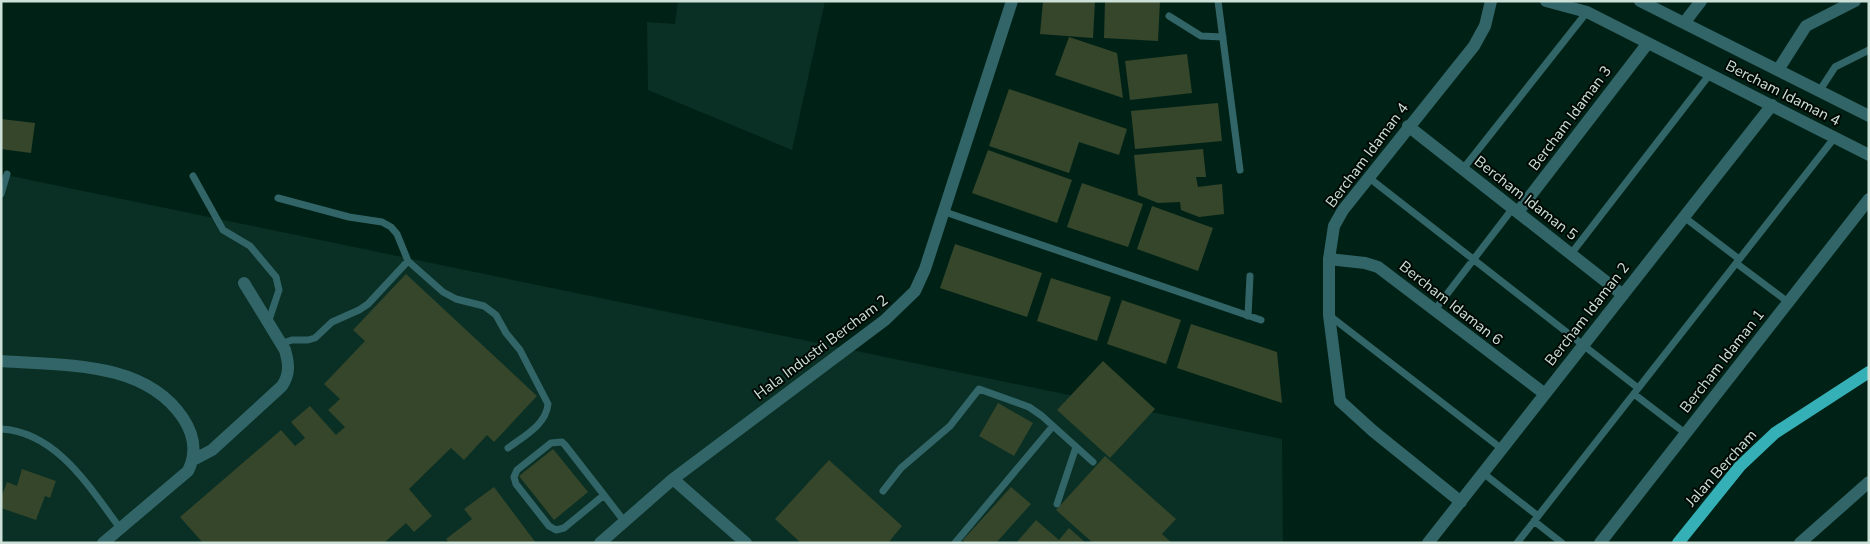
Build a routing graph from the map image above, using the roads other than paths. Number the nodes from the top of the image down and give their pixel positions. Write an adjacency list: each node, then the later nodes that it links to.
1 (1012, 1): 31 (street, Hala Industri Bercham 2)
2 (1218, 1): 11 (lane)
3 (1491, 1): 19 (street, Bercham Idaman 4)
4 (1546, 1): 8 (street, Bercham Idaman 4)
5 (1640, 1): 10 (street)
6 (1701, 1): 10 (street)
7 (1855, 1): 14 (street)
8 (1587, 12): 12 (street, Bercham Idaman 4); 22 (lane)
9 (1169, 16): 11 (lane)
10 (1684, 23): 14 (street)
11 (1223, 37): 23 (lane)
12 (1648, 42): 15 (street, Bercham Idaman 4); 30 (street, Bercham Idaman 3)
13 (1869, 50): 16 (lane)
14 (1778, 70): 16 (street)
15 (1710, 74): 17 (street, Bercham Idaman 4); 33 (lane)
16 (1820, 90): 18 (street)
17 (1772, 105): 20 (street, Bercham Idaman 4); 32 (street, Bercham Idaman 2)
18 (1869, 116)
19 (1408, 126): 22 (street, Bercham Idaman 5); 26 (street, Bercham Idaman 4)
20 (1834, 137): 21 (street, Bercham Idaman 4); 37 (lane)
21 (1869, 155)
22 (1463, 169): 30 (street, Bercham Idaman 5)
23 (1240, 170)
24 (7, 174): 27 (lane)
25 (193, 176): 46 (lane)
26 (1368, 177): 34 (street, Bercham Idaman 4); 35 (lane)
27 (1, 194)
28 (278, 198): 36 (lane)
29 (1869, 199): 41 (street, Bercham Idaman 1)
30 (1515, 210): 33 (street, Bercham Idaman 5); 35 (lane)
31 (946, 212): 44 (lane); 62 (street, Hala Industri Bercham 2)
32 (1684, 217): 37 (lane); 40 (street, Bercham Idaman 2)
33 (1571, 254): 40 (street, Bercham Idaman 5)
34 (1329, 259): 42 (street, Bercham Idaman 6); 43 (street, Bercham Idaman 4)
35 (1473, 260): 42 (lane); 48 (lane)
36 (408, 261): 47 (lane); 57 (lane)
37 (1738, 261): 41 (lane); 51 (lane)
38 (1250, 276): 44 (lane)
39 (244, 283): 46 (street)
40 (1623, 295): 48 (street, Bercham Idaman 2)
41 (1788, 302): 55 (street, Bercham Idaman 1)
42 (1434, 311): 52 (street, Bercham Idaman 6)
43 (1329, 315): 58 (lane); 66 (street, Bercham Idaman 4)
44 (1248, 316): 45 (lane)
45 (1261, 320)
46 (268, 324): 47 (street)
47 (280, 344): 59 (street)
48 (1583, 345): 51 (lane); 52 (street, Bercham Idaman 2)
49 (1, 361): 59 (street)
50 (1869, 372): 79 (main road, Jalan Bercham)
51 (1636, 391): 55 (lane); 68 (lane)
52 (1545, 394): 58 (street, Bercham Idaman 2)
53 (1053, 426): 56 (lane); 64 (lane); 74 (lane)
54 (1, 429): 70 (lane)
55 (1686, 433): 78 (street, Bercham Idaman 1)
56 (1076, 447): 60 (lane); 67 (lane)
57 (508, 448)
58 (1502, 449): 61 (street, Bercham Idaman 2)
59 (195, 459): 70 (street)
60 (1093, 462)
61 (1483, 473): 66 (street, Bercham Idaman 2); 68 (lane)
62 (673, 479): 69 (street, Hala Industri Bercham 2); 73 (street)
63 (1869, 482): 80 (street)
64 (883, 491)
65 (604, 495): 65 (lane); 69 (lane)
66 (1461, 502): 75 (street, Bercham Idaman 2)
67 (1058, 504)
68 (1536, 519): 76 (lane); 77 (lane)
69 (624, 522): 72 (street, Hala Industri Bercham 2)
70 (120, 528): 71 (street)
71 (103, 543)
72 (600, 543)
73 (746, 543)
74 (956, 543)
75 (1428, 543)
76 (1517, 543)
77 (1562, 543)
78 (1600, 543)
79 (1678, 543)
80 (1800, 543)

